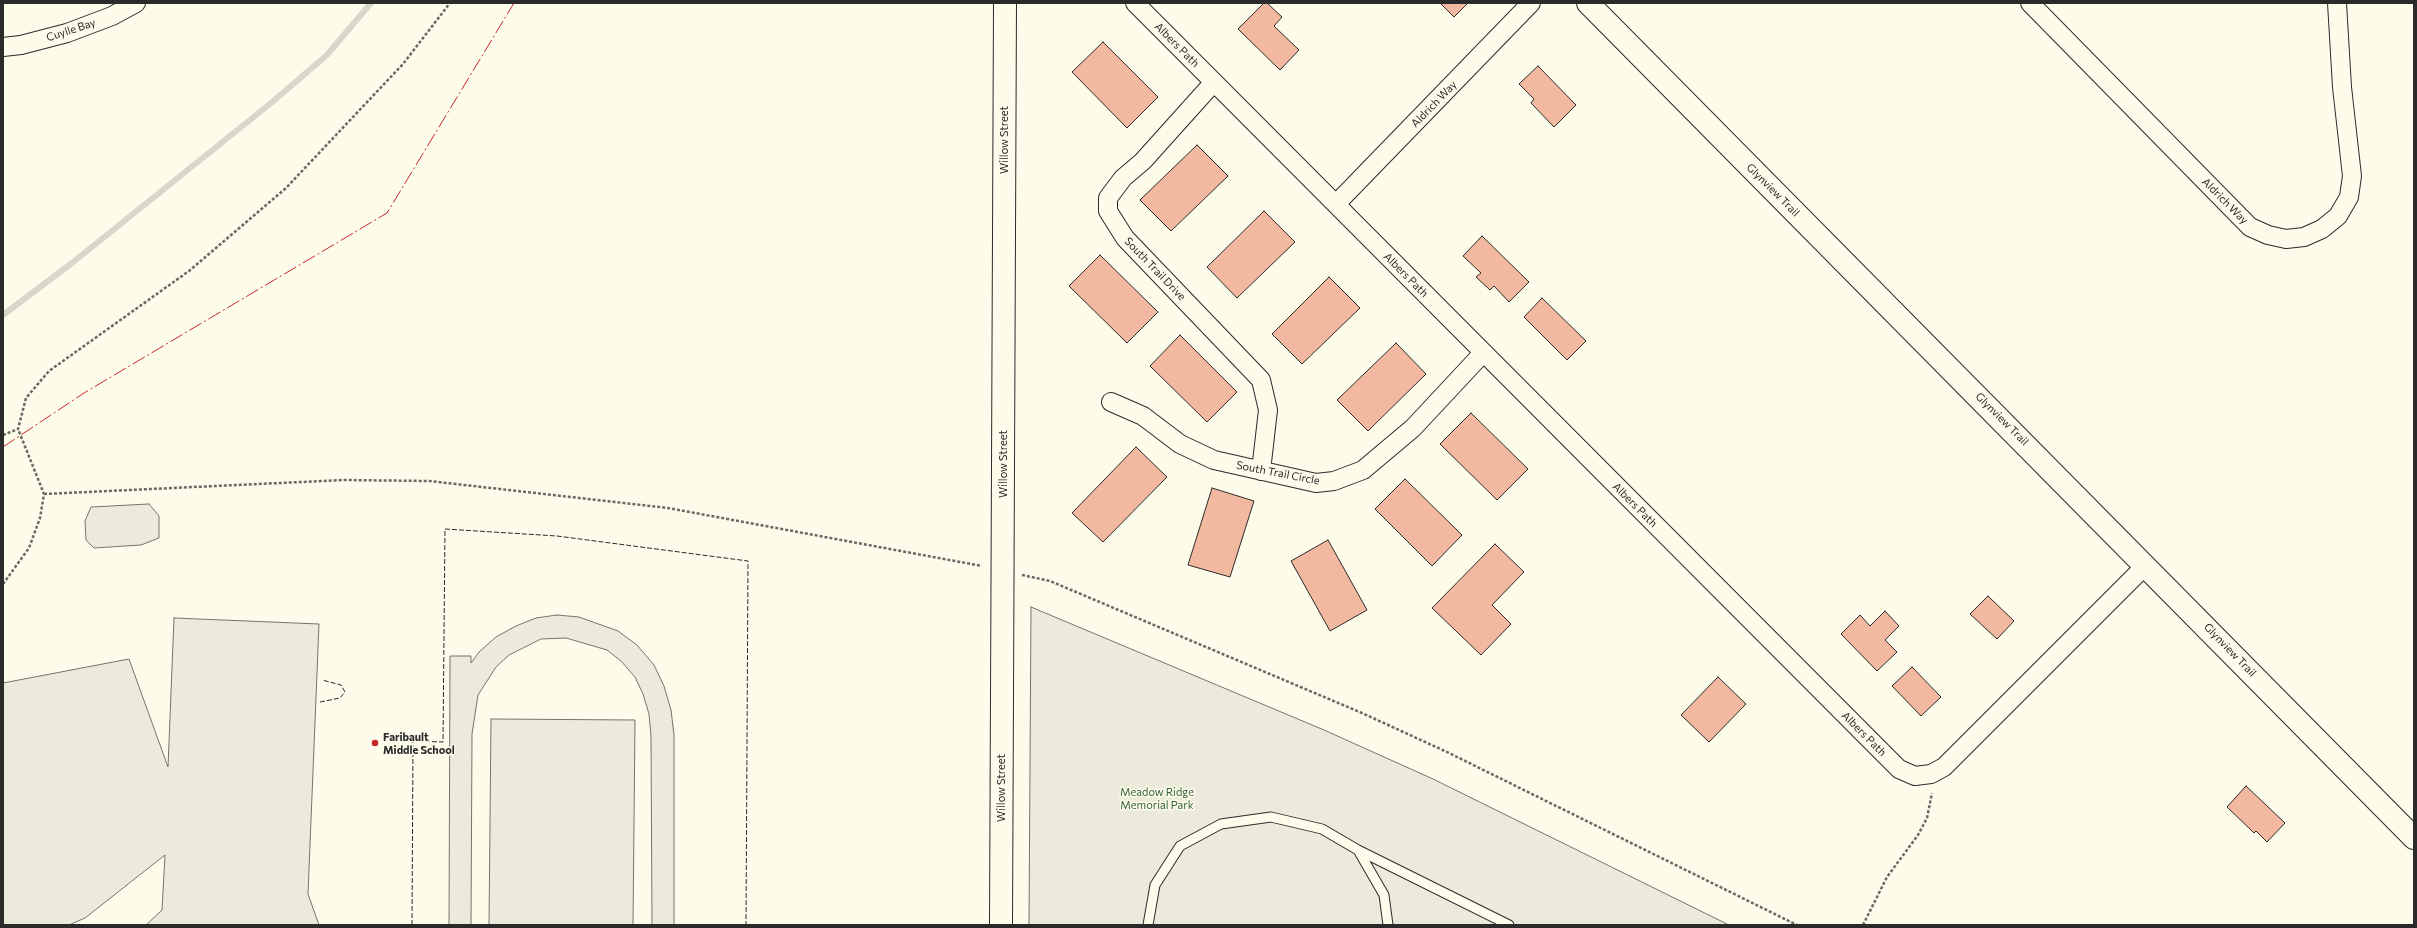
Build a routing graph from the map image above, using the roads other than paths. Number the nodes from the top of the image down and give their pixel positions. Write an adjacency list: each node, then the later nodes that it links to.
1 (136, 3): 8 (street, Cuylle Bay)
2 (1005, 3): 17 (street, Willow Street)
3 (1135, 3): 9 (street, Albers Path)
4 (1531, 3): 10 (street, Aldrich Way)
5 (1588, 3): 14 (street, Glynview Trail)
6 (2030, 3): 7 (street, Aldrich Way)
7 (2337, 3)
8 (3, 47)
9 (1214, 82): 10 (street, Albers Path); 13 (street, South Trail Drive)
10 (1336, 204): 11 (street, Albers Path)
11 (1483, 353): 13 (street, South Trail Circle); 14 (street, Albers Path)
12 (1111, 402): 13 (street, South Trail Circle)
13 (1261, 471)
14 (2146, 565): 15 (street, Glynview Trail)
15 (2414, 838)
16 (1358, 850): 18 (lane); 19 (lane); 20 (lane)
17 (1001, 925)
18 (1148, 925)
19 (1388, 925)
20 (1509, 925)

